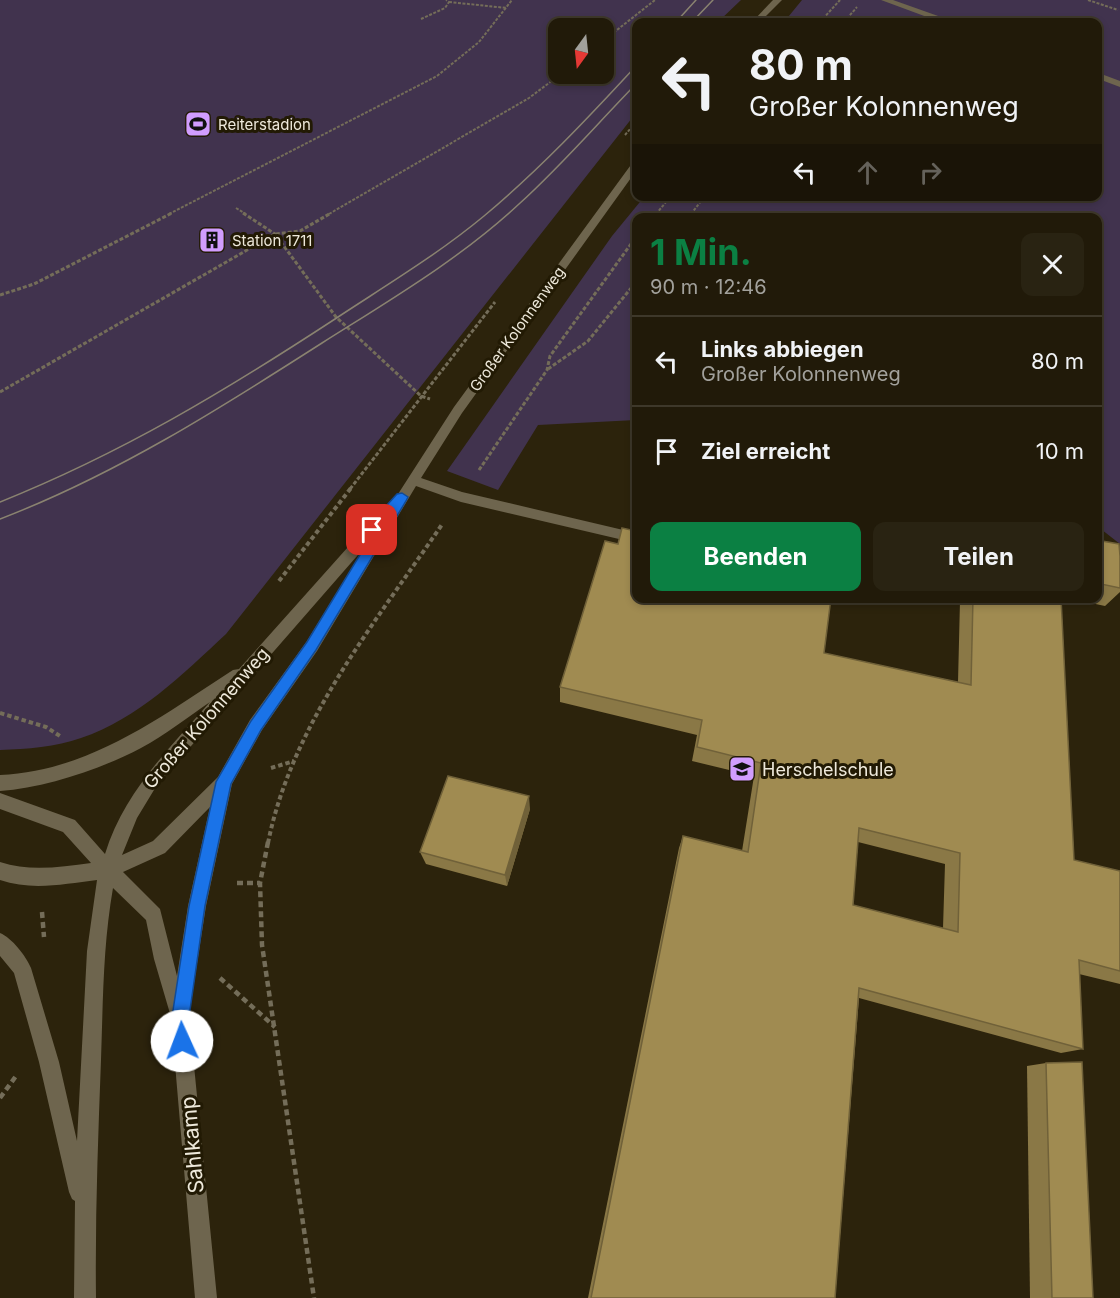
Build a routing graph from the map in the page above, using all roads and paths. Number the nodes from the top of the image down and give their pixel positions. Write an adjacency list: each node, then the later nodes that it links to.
1 (446, 0): 9 (path)
2 (512, 0): 10 (path)
3 (655, 0): 14 (path)
4 (778, 0): 15 (street)
5 (840, 0): 16 (path)
6 (862, 0): 17 (path)
7 (885, 0): 12 (street)
8 (1088, 0): 11 (path)
9 (449, 2): 10 (path); 20 (path)
10 (507, 8): 36 (path)
11 (1118, 10)
12 (934, 16): 18 (street); 19 (street)
13 (632, 18): 21 (path)
14 (632, 18)
15 (760, 18)
16 (824, 18)
17 (847, 18)
18 (931, 18)
19 (940, 18)
20 (422, 19)
21 (614, 32)
22 (1102, 77): 24 (street)
23 (548, 84): 33 (path)
24 (1120, 84)
25 (632, 127): 26 (path)
26 (622, 140)
27 (632, 170): 41 (street, Großer Kolonnenweg)
28 (667, 201): 31 (path)
29 (701, 201): 32 (path)
30 (236, 208): 33 (path)
31 (657, 213)
32 (692, 213)
33 (275, 234): 39 (path); 40 (path)
34 (632, 243): 38 (path)
35 (632, 287): 38 (path)
36 (0, 295)
37 (500, 295): 40 (path)
38 (547, 370): 44 (path)
39 (0, 392)
40 (421, 396): 41 (path); 46 (path)
41 (458, 410): 42 (street, Großer Kolonnenweg)
42 (413, 480): 43 (street, Großer Kolonnenweg); 44 (street)
43 (402, 497): 47 (street, Großer Kolonnenweg); 50 (street, Großer Kolonnenweg)
44 (460, 497): 45 (street); 60 (path)
45 (632, 537)
46 (272, 589)
47 (255, 664): 51 (street); 53 (street, Großer Kolonnenweg)
48 (0, 712): 49 (path)
49 (67, 741)
50 (224, 782): 53 (street, Großer Kolonnenweg); 56 (street, Großer Kolonnenweg)
51 (0, 783)
52 (0, 801): 53 (street, Sahlkamp)
53 (108, 870): 54 (street); 56 (street, Sahlkamp); 57 (street)
54 (0, 871)
55 (0, 942): 57 (street)
56 (180, 1017): 59 (street, Sahlkamp)
57 (84, 1209): 58 (street)
58 (86, 1298)
59 (206, 1298)
60 (314, 1298)

